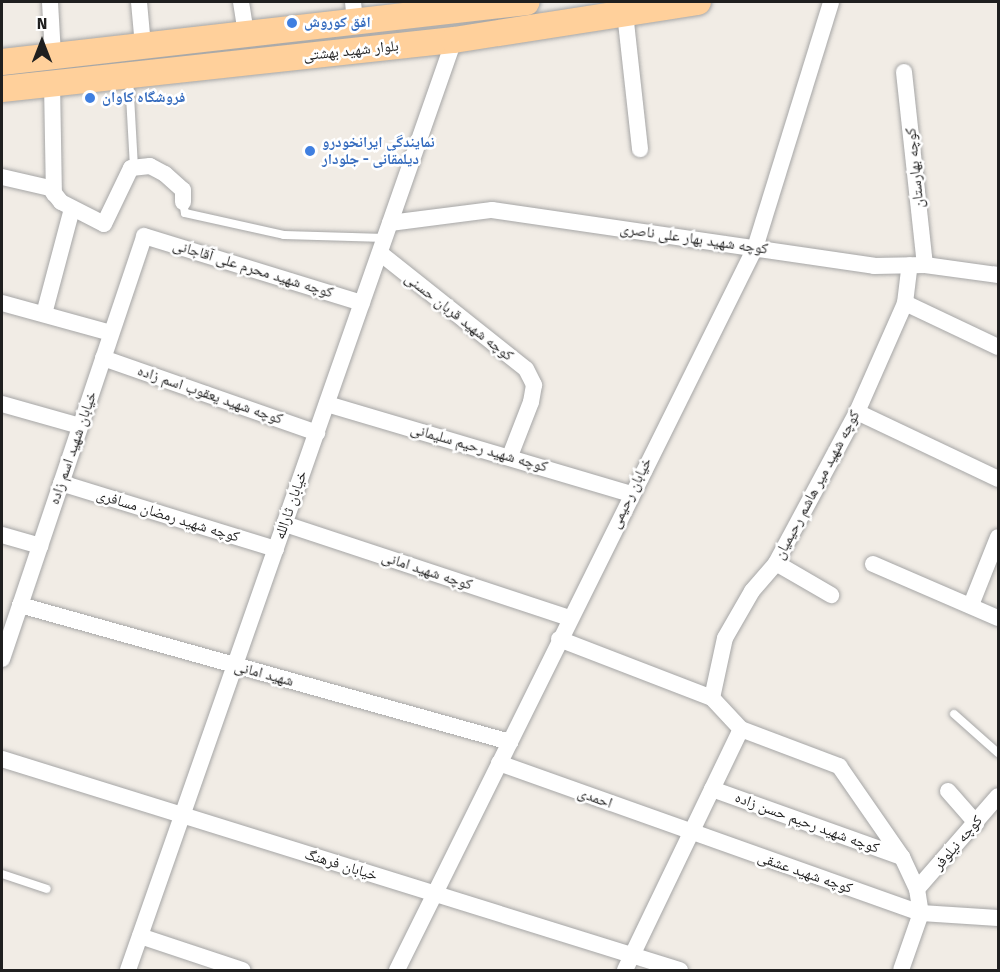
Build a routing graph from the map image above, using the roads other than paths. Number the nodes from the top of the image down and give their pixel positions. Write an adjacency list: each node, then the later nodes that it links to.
1 (50, 2): 13 (street)
2 (140, 2): 12 (street)
3 (241, 2): 10 (street)
4 (527, 2): 7 (main road, بلوار شهید بهشتی)
5 (698, 2): 9 (main road, بلوار شهید بهشتی)
6 (831, 2): 27 (street, خیابان رحیمی)
7 (472, 6): 8 (main road, بلوار شهید بهشتی); 11 (street); 11 (street)
8 (354, 12): 10 (main road, بلوار شهید بهشتی)
9 (625, 13): 11 (main road, بلوار شهید بهشتی); 19 (street)
10 (246, 35): 12 (main road, بلوار شهید بهشتی)
11 (469, 38): 16 (main road, بلوار شهید بهشتی); 26 (street, خیابان ثارالله)
12 (143, 46): 13 (main road, بلوار شهید بهشتی)
13 (53, 56): 14 (main road, بلوار شهید بهشتی)
14 (2, 62)
15 (904, 72): 28 (street, کوچه بهارستان)
16 (129, 75): 17 (main road, بلوار شهید بهشتی); 20 (lane)
17 (52, 84): 18 (main road, بلوار شهید بهشتی); 22 (street)
18 (2, 89)
19 (639, 149)
20 (134, 168): 23 (street); 24 (street)
21 (2, 181): 22 (street)
22 (54, 194): 24 (street)
23 (183, 202): 26 (lane)
24 (72, 209): 33 (street)
25 (144, 236): 31 (street, کوچه شهید محرم علی آقاجانی); 34 (street, خیابان شهید اسم زاده)
26 (385, 238): 27 (street, کوچه شهید بهار علی ناصری); 31 (street, خیابان ثارالله); 42 (street, کوچه شهید قربان حسنی)
27 (755, 248): 28 (street, کوچه شهید بهار علی ناصری); 45 (street, خیابان رحیمی)
28 (918, 265): 29 (street, کوچه شهید بهار علی ناصری); 32 (street, کوچه شهید میر هاشم رحیمیان)
29 (999, 275)
30 (2, 303): 33 (street)
31 (362, 303): 38 (street, خیابان ثارالله)
32 (905, 303): 35 (street); 39 (street, کوچه شهید میر هاشم رحیمیان)
33 (44, 314): 34 (street)
34 (111, 333): 36 (street, خیابان شهید اسم زاده)
35 (999, 347)
36 (103, 357): 40 (street, خیابان شهید اسم زاده); 41 (street, کوچه شهید یعقوب اسم زاده)
37 (2, 404): 40 (street)
38 (327, 404): 41 (street, خیابان ثارالله); 42 (street, کوچه شهید رحیم سلیمانی)
39 (857, 412): 43 (street); 51 (street, کوچه شهید میر هاشم رحیمیان)
40 (80, 426): 44 (street, خیابان شهید اسم زاده)
41 (317, 433): 46 (street, خیابان ثارالله)
42 (510, 456): 45 (street, کوچه شهید رحیم سلیمانی)
43 (999, 479)
44 (61, 483): 49 (street, خیابان شهید اسم زاده); 50 (street, کوچه شهید رمضان مسافری)
45 (630, 494): 56 (street, خیابان رحیمی)
46 (285, 524): 50 (street, خیابان ثارالله); 56 (street, کوچه شهید امانی)
47 (2, 535): 49 (street)
48 (999, 537): 55 (street)
49 (40, 546): 54 (street, خیابان شهید اسم زاده)
50 (276, 549): 60 (street, خیابان ثارالله)
51 (776, 563): 53 (street); 61 (street, کوچه شهید میر هاشم رحیمیان)
52 (873, 564): 55 (street)
53 (831, 595)
54 (20, 605): 59 (street, خیابان شهید اسم زاده); 60 (street, شهید امانی)
55 (971, 605): 57 (street)
56 (569, 618): 58 (street, خیابان رحیمی)
57 (999, 618)
58 (559, 639): 61 (street); 64 (street, خیابان رحیمی)
59 (2, 659)
60 (235, 666): 64 (street, شهید امانی); 71 (street, خیابان ثارالله)
61 (712, 698): 63 (street)
62 (954, 714): 65 (lane)
63 (741, 729): 68 (street); 74 (street)
64 (510, 742): 67 (street, خیابان رحیمی)
65 (999, 753)
66 (2, 759): 71 (street, خیابان فرهنگ)
67 (499, 763): 73 (street, احمدی); 78 (street, خیابان رحیمی)
68 (711, 789): 73 (street); 74 (street, کوچه شهید رحیم حسن زاده)
69 (948, 791): 72 (street)
70 (999, 796): 72 (street, کوچه نیلوفر)
71 (183, 816): 78 (street, خیابان فرهنگ); 81 (street, خیابان ثارالله)
72 (986, 817): 77 (street, کوچه نیلوفر)
73 (690, 832): 79 (street, کوچه شهید عشقی); 82 (street)
74 (902, 857): 77 (street)
75 (2, 874): 76 (lane)
76 (47, 889)
77 (917, 889): 79 (street)
78 (436, 894): 82 (street, خیابان فرهنگ); 85 (street, خیابان رحیمی)
79 (921, 913): 80 (street, کوچه شهید عشقی); 87 (street)
80 (999, 918)
81 (140, 936): 83 (street, خیابان ثارالله); 84 (street)
82 (628, 963): 86 (street, خیابان فرهنگ)
83 (128, 970)
84 (242, 970)
85 (397, 970)
86 (680, 970)
87 (901, 970)

